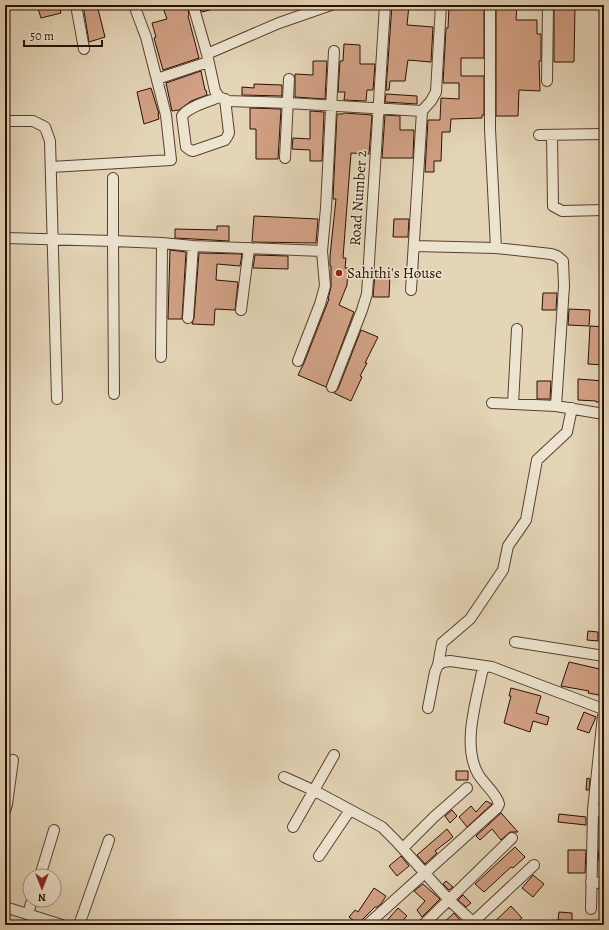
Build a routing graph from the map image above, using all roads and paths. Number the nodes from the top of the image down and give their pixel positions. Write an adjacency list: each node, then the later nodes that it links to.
1 (76, 5): 9 (street)
2 (134, 5): 12 (street)
3 (193, 5): 11 (street)
4 (331, 5): 11 (street)
5 (385, 5): 18 (street, Road Number 2)
6 (441, 5): 19 (street)
7 (490, 5): 35 (street)
8 (548, 5): 14 (street)
9 (84, 49)
10 (334, 52): 17 (street)
11 (208, 58): 12 (street); 15 (street)
12 (157, 79): 25 (street)
13 (289, 79): 16 (street)
14 (547, 81)
15 (222, 98): 15 (street); 16 (street)
16 (288, 103): 17 (street); 24 (street)
17 (332, 105): 18 (street); 36 (street)
18 (379, 108): 19 (street); 43 (street, Road Number 2)
19 (422, 111): 33 (street)
20 (5, 121): 25 (street)
21 (539, 134): 22 (street)
22 (552, 134): 23 (street); 27 (street)
23 (604, 134)
24 (285, 158)
25 (51, 166): 29 (street)
26 (112, 178): 30 (street)
27 (604, 210)
28 (5, 238): 29 (street)
29 (53, 239): 30 (street); 45 (street)
30 (113, 241): 31 (street); 44 (street)
31 (162, 243): 32 (street); 41 (street)
32 (193, 246): 34 (street); 39 (street)
33 (414, 246): 35 (street); 37 (street)
34 (248, 248): 36 (street); 38 (street)
35 (496, 248): 48 (street)
36 (322, 251): 42 (street)
37 (411, 290)
38 (241, 310)
39 (188, 318)
40 (517, 329): 47 (street)
41 (161, 357)
42 (298, 361)
43 (332, 387)
44 (114, 394)
45 (57, 399)
46 (492, 403): 47 (street)
47 (513, 404): 48 (street)
48 (556, 406): 49 (street)
49 (572, 408): 50 (street); 53 (street)
50 (604, 414)
51 (515, 642): 52 (street)
52 (604, 656)
53 (438, 665): 54 (street); 55 (street)
54 (485, 666): 56 (street); 74 (street)
55 (428, 708)
56 (604, 712): 63 (street)
57 (334, 755): 61 (street)
58 (12, 760): 64 (street)
59 (284, 777): 61 (street)
60 (467, 788): 70 (street)
61 (314, 790): 62 (street); 66 (street)
62 (350, 810): 70 (street); 71 (street)
63 (593, 810): 65 (street); 75 (street)
64 (5, 811)
65 (604, 812)
66 (293, 827)
67 (54, 830): 73 (street)
68 (512, 838): 77 (street)
69 (109, 840): 84 (street)
70 (403, 848): 74 (street)
71 (320, 856)
72 (534, 865): 82 (street)
73 (42, 868)
74 (425, 874): 77 (street); 85 (street)
75 (591, 882): 76 (street); 80 (street)
76 (604, 883)
77 (449, 900): 82 (street); 86 (street)
78 (5, 907): 81 (street)
79 (30, 908): 81 (street)
80 (591, 909)
81 (28, 914): 83 (street)
82 (473, 924)
83 (62, 925)
84 (79, 925)
85 (367, 925)
86 (424, 925)

